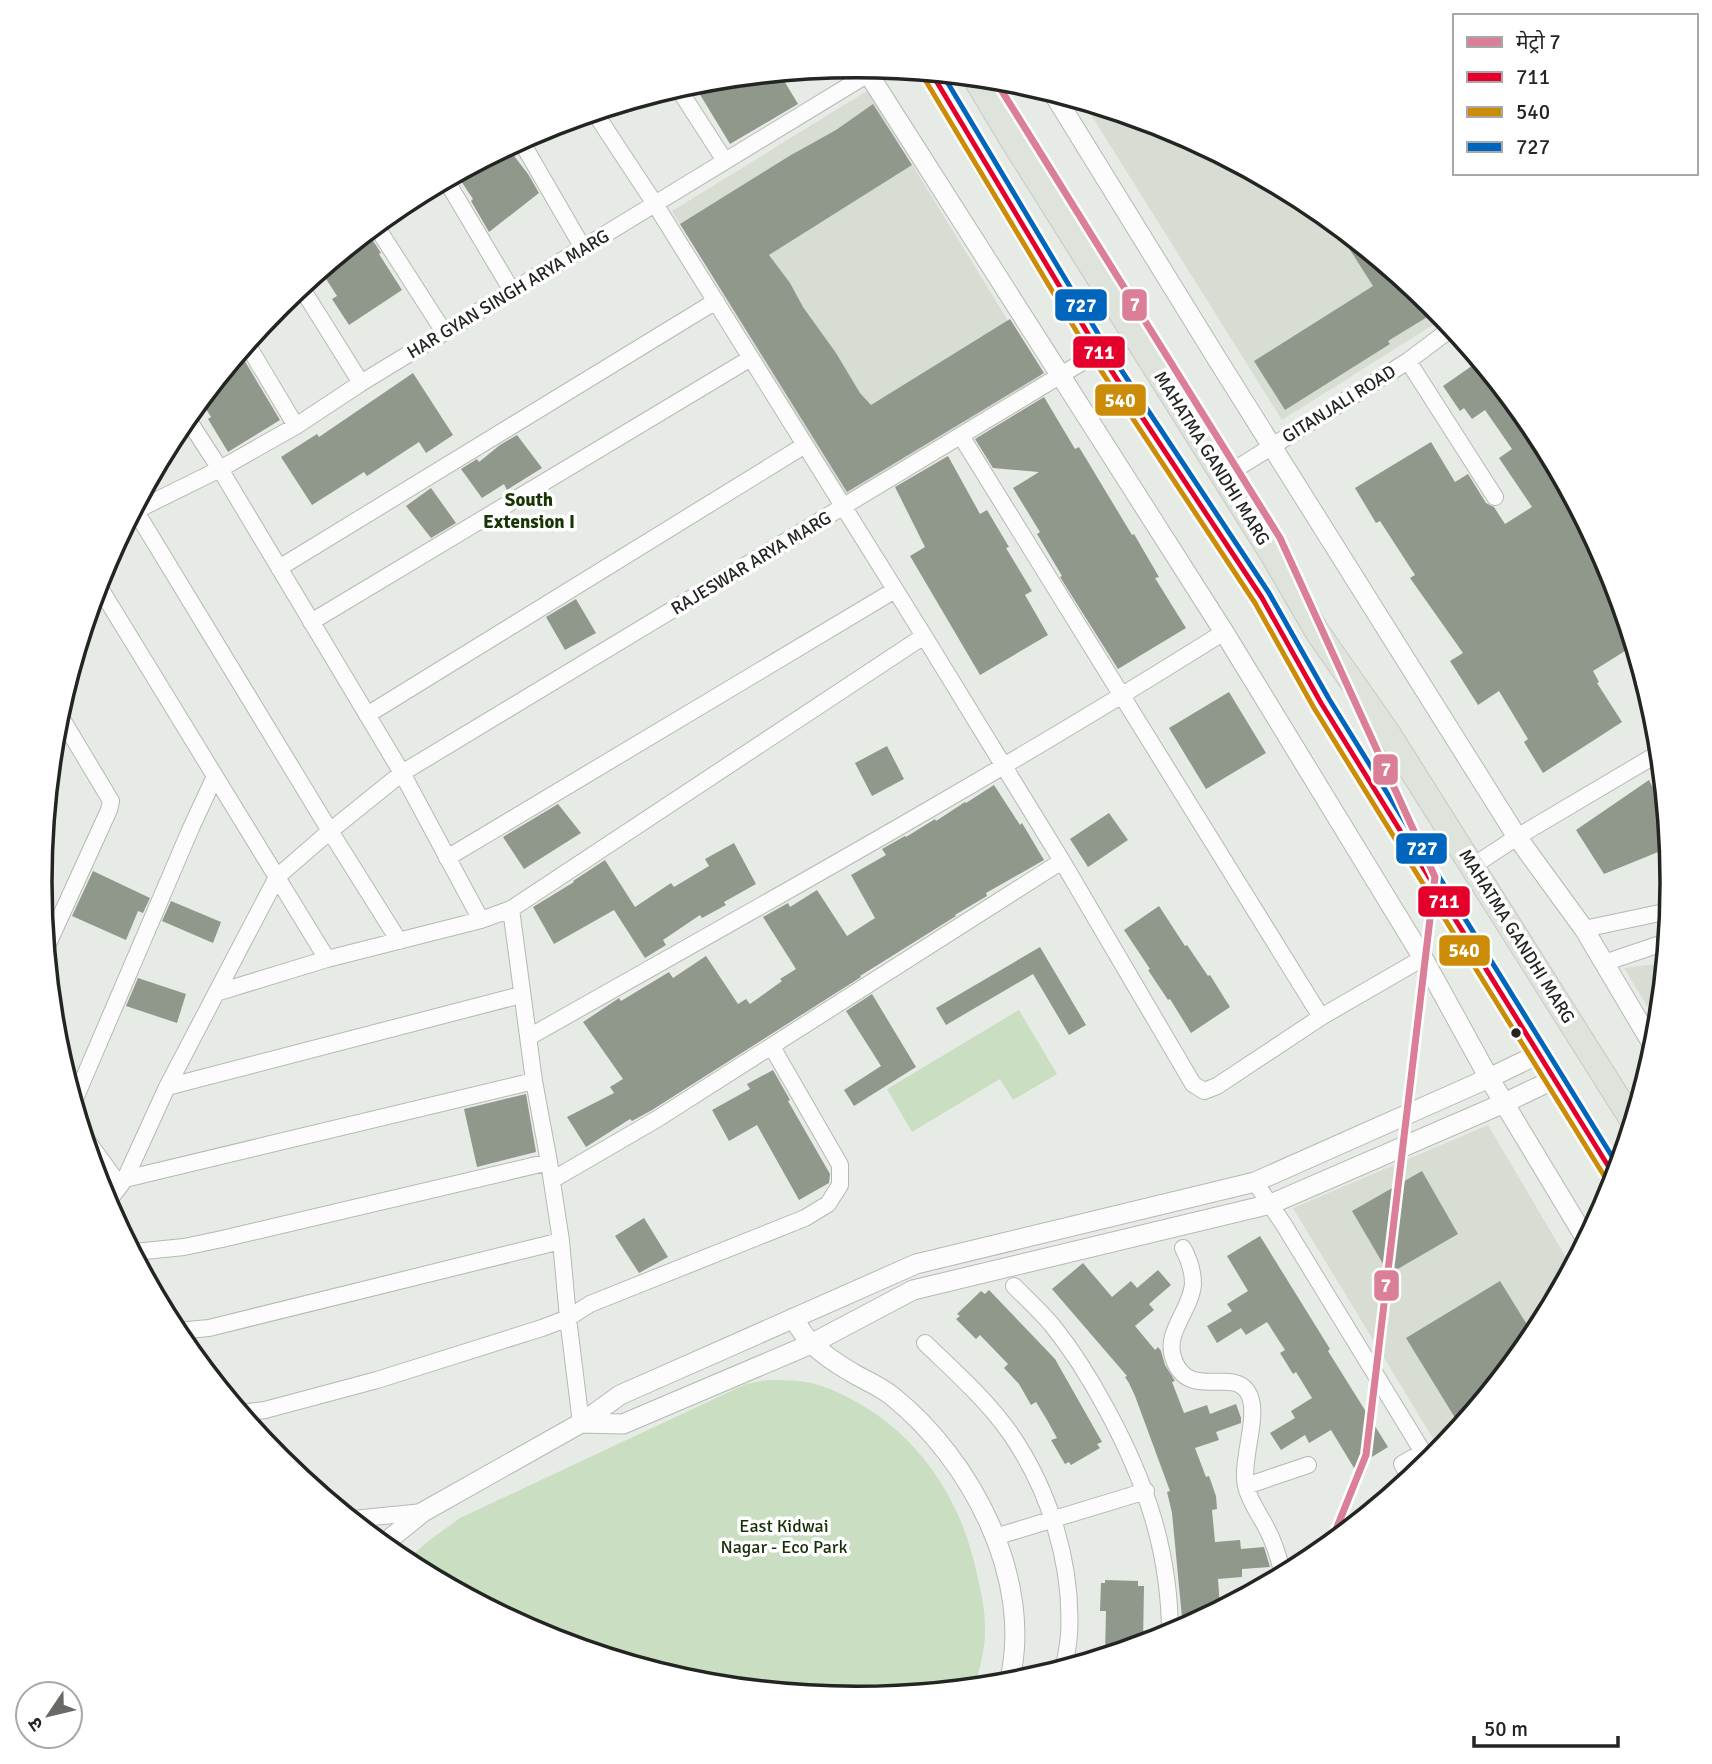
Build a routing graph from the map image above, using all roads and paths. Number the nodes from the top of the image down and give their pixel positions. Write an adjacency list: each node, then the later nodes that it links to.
1 (857, 78): 9 (street, HAR GYAN SINGH ARYA MARG)
2 (875, 79): 23 (street)
3 (937, 83): 19 (main road, MAHATMA GANDHI MARG)
4 (981, 89): 31 (main road, MAHATMA GANDHI MARG)
5 (684, 98): 9 (street)
6 (1061, 105): 29 (street)
7 (600, 120): 11 (street)
8 (526, 150): 13 (street)
9 (725, 161): 11 (street, HAR GYAN SINGH ARYA MARG)
10 (451, 188): 14 (street)
11 (655, 204): 13 (street, HAR GYAN SINGH ARYA MARG); 16 (street)
12 (381, 235): 17 (street)
13 (583, 248): 14 (street, HAR GYAN SINGH ARYA MARG)
14 (512, 291): 17 (street, HAR GYAN SINGH ARYA MARG)
15 (307, 296): 24 (street)
16 (716, 301): 21 (street); 36 (street)
17 (444, 332): 24 (street, HAR GYAN SINGH ARYA MARG)
18 (1443, 334): 22 (street, GITANJALI ROAD)
19 (1099, 352): 23 (street, RAJESWAR ARYA MARG); 71 (main road, MAHATMA GANDHI MARG)
20 (252, 353): 25 (street)
21 (751, 358): 28 (street); 39 (street)
22 (1408, 361): 29 (street, GITANJALI ROAD); 32 (street)
23 (1060, 376): 27 (street, RAJESWAR ARYA MARG); 40 (street)
24 (361, 383): 25 (street, HAR GYAN SINGH ARYA MARG)
25 (296, 426): 30 (street, HAR GYAN SINGH ARYA MARG)
26 (194, 428): 30 (street)
27 (961, 436): 34 (street, RAJESWAR ARYA MARG); 42 (street)
28 (805, 445): 34 (street); 43 (street)
29 (1272, 446): 31 (street, GITANJALI ROAD); 50 (street)
30 (220, 469): 33 (street, HAR GYAN SINGH ARYA MARG); 36 (street)
31 (1223, 477): 53 (main road, MAHATMA GANDHI MARG)
32 (1495, 497)
33 (147, 505)
34 (844, 507): 37 (street); 47 (street, RAJESWAR ARYA MARG)
35 (140, 518): 49 (street)
36 (279, 568): 39 (street)
37 (895, 590): 41 (street); 51 (street)
38 (105, 597): 48 (street)
39 (311, 622): 43 (street)
40 (1224, 632): 42 (street); 62 (street)
41 (924, 636): 46 (street); 55 (street)
42 (1123, 695): 46 (street); 67 (street)
43 (367, 715): 47 (street)
44 (67, 728): 59 (street)
45 (1650, 758): 50 (street)
46 (1003, 766): 52 (street); 69 (street)
47 (402, 773): 49 (street, RAJESWAR ARYA MARG); 51 (street)
48 (215, 776): 54 (street); 76 (street)
49 (330, 831): 54 (street, RAJESWAR ARYA MARG); 60 (street)
50 (1517, 837): 53 (street); 58 (street)
51 (447, 858): 57 (street)
52 (1062, 861): 67 (street); 70 (street)
53 (1473, 866): 78 (main road, MAHATMA GANDHI MARG)
54 (277, 877): 63 (street); 65 (street)
55 (511, 909): 57 (street); 66 (street)
56 (1659, 913): 58 (street)
57 (481, 920): 60 (street)
58 (1584, 929): 64 (street)
59 (54, 931)
60 (399, 941): 63 (street)
61 (1657, 945): 64 (street)
62 (1423, 958): 67 (street); 72 (street)
63 (327, 959): 65 (street)
64 (1604, 963): 68 (street)
65 (216, 993): 75 (street)
66 (521, 995): 69 (street); 75 (street)
67 (1321, 1017)
68 (1645, 1032)
69 (529, 1037): 74 (street)
70 (772, 1047): 82 (street); 92 (street)
71 (1539, 1054): 72 (street); 73 (main road, MAHATMA GANDHI MARG)
72 (1489, 1078): 77 (street); 83 (street)
73 (1555, 1079): 77 (street); 81 (main road, MAHATMA GANDHI MARG)
74 (534, 1081): 80 (street); 84 (street)
75 (167, 1087): 84 (street)
76 (80, 1088)
77 (1504, 1103): 86 (street); 87 (street)
78 (1626, 1110)
79 (103, 1161): 84 (street)
80 (549, 1162): 82 (street); 90 (street)
81 (1607, 1165)
82 (552, 1180): 88 (street)
83 (1255, 1182): 86 (street); 93 (street)
84 (123, 1183): 85 (street)
85 (115, 1192)
86 (1271, 1204): 95 (street); 99 (street)
87 (1580, 1230)
88 (561, 1241): 92 (street); 94 (street)
89 (1183, 1248): 101 (street)
90 (143, 1251)
91 (1014, 1286): 102 (street)
92 (568, 1318): 97 (street); 98 (street)
93 (793, 1318): 95 (street); 98 (street)
94 (189, 1330)
95 (811, 1343): 98 (street); 106 (street)
96 (925, 1343): 105 (street)
97 (252, 1412)
98 (581, 1423): 103 (street)
99 (1423, 1451)
100 (1308, 1465): 101 (street)
101 (1246, 1486): 108 (street)
102 (1146, 1491): 105 (street); 109 (street)
103 (423, 1513): 104 (street); 107 (street)
104 (366, 1518)
105 (1054, 1520): 106 (street); 110 (street)
106 (995, 1536): 111 (street)
107 (392, 1537)
108 (1281, 1564)
109 (1169, 1621)
110 (1066, 1658)
111 (1011, 1670)

